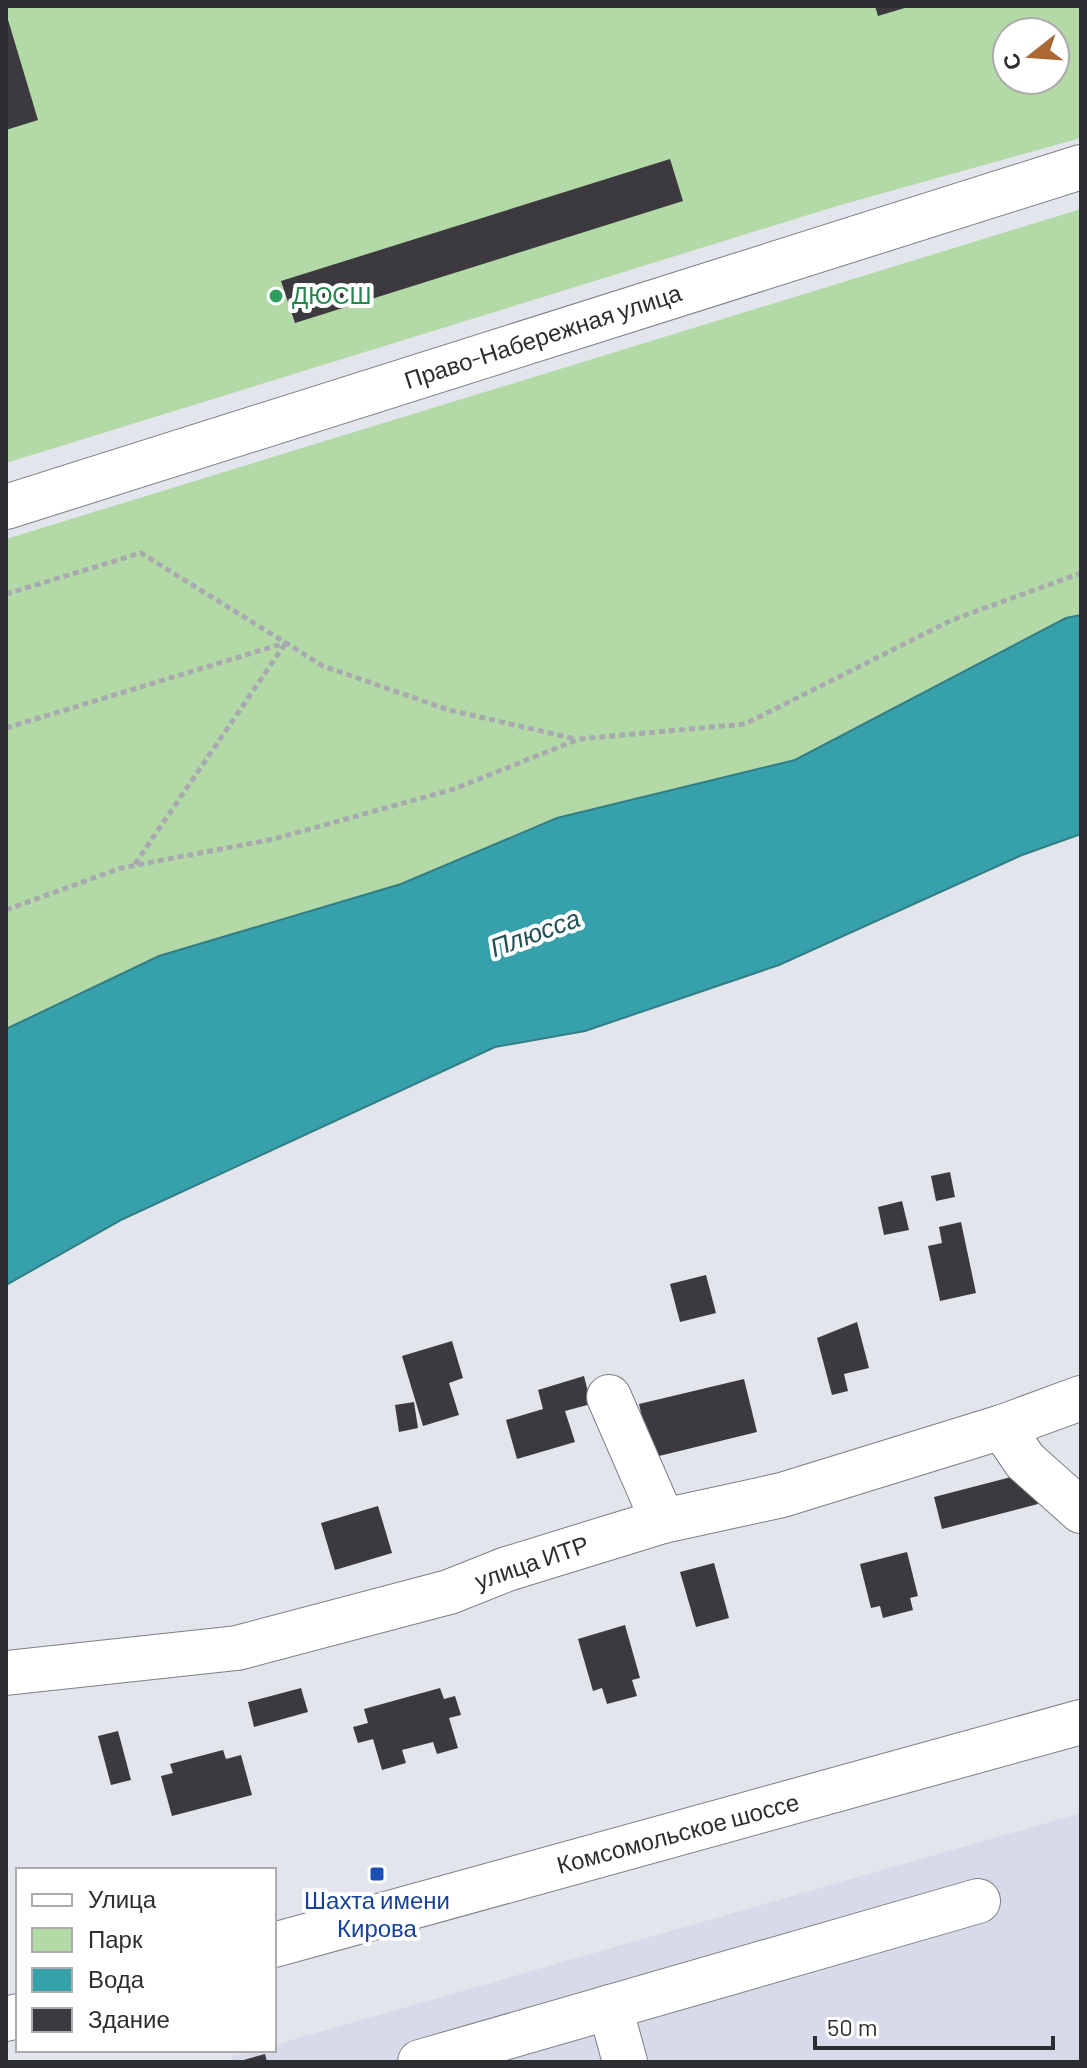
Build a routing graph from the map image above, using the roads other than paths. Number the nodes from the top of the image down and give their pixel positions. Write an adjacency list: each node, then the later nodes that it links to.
1 (1081, 167): 2 (street, Право-Набережная улица)
2 (6, 507)
3 (609, 1397): 7 (street)
4 (1070, 1408): 5 (street, улица ИТР)
5 (1002, 1427): 6 (street); 7 (street, улица ИТР)
6 (1081, 1511)
7 (663, 1521): 8 (street, улица ИТР)
8 (6, 1673)
9 (1081, 1722): 11 (street, Комсомольское шоссе)
10 (978, 1901): 12 (street)
11 (276, 1944)
12 (610, 2007): 13 (street); 14 (street)
13 (420, 2062)
14 (625, 2062)

